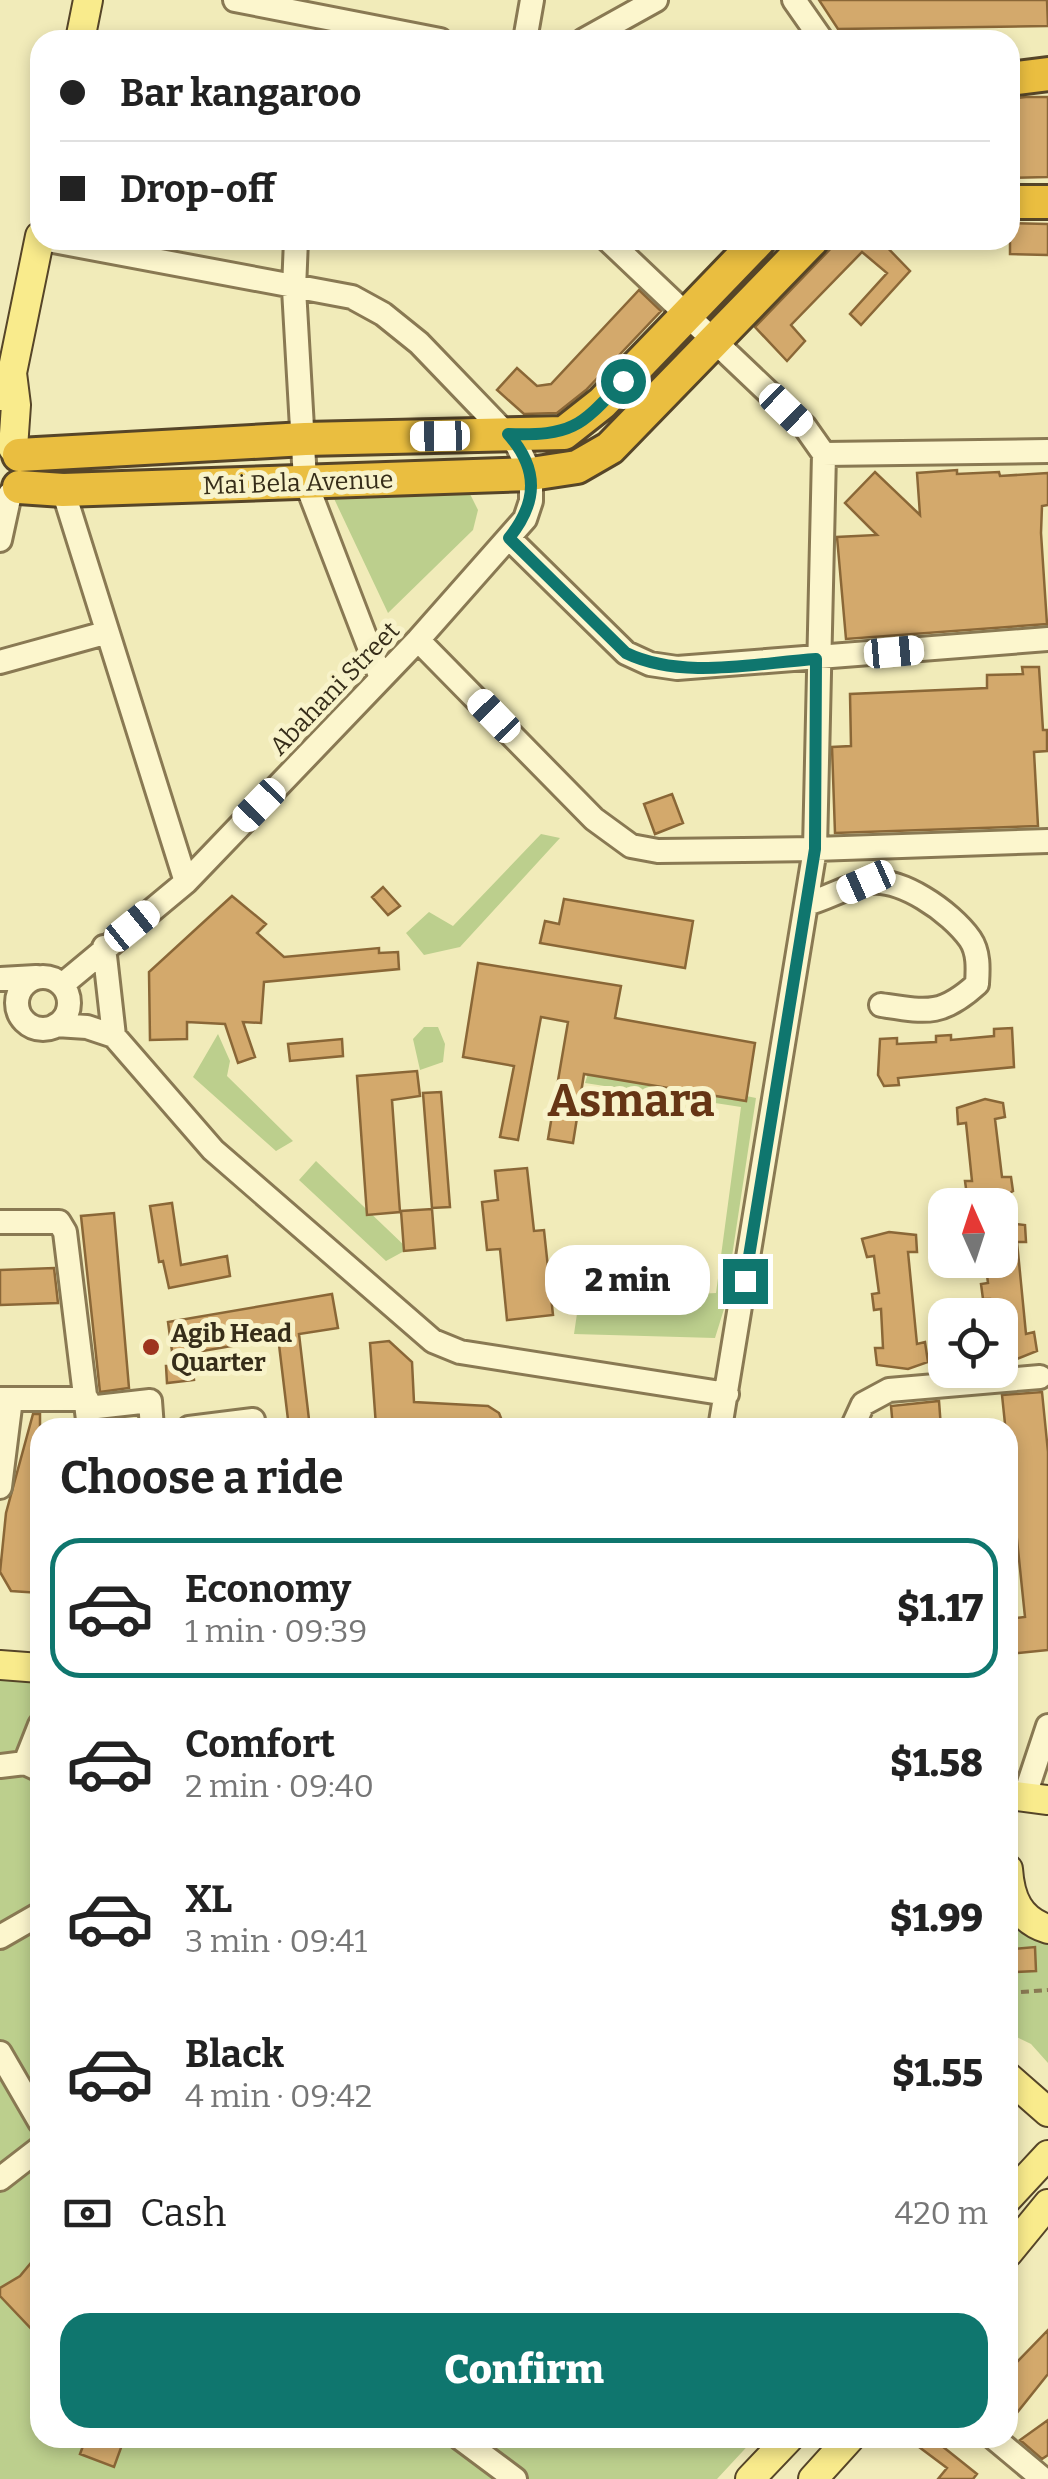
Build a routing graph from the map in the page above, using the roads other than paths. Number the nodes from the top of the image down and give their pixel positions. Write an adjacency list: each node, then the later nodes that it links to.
1 (88, 0): 6 (main road)
2 (236, 0): 7 (street)
3 (532, 0): 8 (street)
4 (656, 0): 9 (street)
5 (794, 0): 10 (street)
6 (82, 30)
7 (389, 30)
8 (527, 30)
9 (602, 30)
10 (815, 30)
11 (1048, 74): 12 (highway)
12 (1020, 78)
13 (1020, 202): 14 (highway)
14 (1048, 202)
15 (37, 250): 24 (main road)
16 (98, 250): 21 (street)
17 (296, 250): 21 (street)
18 (619, 250): 22 (street)
19 (748, 250): 22 (highway)
20 (803, 250): 23 (highway)
21 (294, 289): 25 (street); 26 (street)
22 (687, 314): 23 (street); 25 (highway, Mai Bela Avenue)
23 (715, 345): 28 (street); 30 (highway, Mai Bela Avenue)
24 (6, 385): 29 (main road)
25 (508, 434): 26 (highway, Mai Bela Avenue); 30 (street)
26 (305, 439): 29 (highway, Mai Bela Avenue); 31 (street)
27 (1048, 451): 28 (street)
28 (824, 454): 38 (street)
29 (10, 471): 32 (highway, Mai Bela Avenue); 34 (street)
30 (532, 474): 31 (highway, Mai Bela Avenue); 33 (street, Abahani Street)
31 (305, 480): 32 (highway, Mai Bela Avenue); 40 (street)
32 (63, 490): 35 (street)
33 (509, 538): 37 (street, Abahani Street); 38 (street)
34 (0, 540)
35 (105, 633): 39 (street); 43 (street)
36 (1048, 639): 38 (street)
37 (418, 640): 40 (street, Abahani Street); 42 (street)
38 (816, 659): 42 (street)
39 (0, 662)
40 (381, 678): 43 (street, Abahani Street)
41 (1048, 841): 42 (street)
42 (815, 849): 44 (street)
43 (186, 882): 45 (street, Abahani Street)
44 (806, 904): 49 (street); 56 (street)
45 (104, 947): 48 (street, Abahani Street); 53 (street)
46 (36, 977): 47 (street); 48 (street); 51 (street)
47 (0, 979)
48 (62, 985): 50 (street)
49 (881, 1005)
50 (56, 1025): 51 (street); 53 (street)
51 (30, 1026): 52 (street)
52 (0, 1027)
53 (114, 1036): 56 (street)
54 (0, 1222): 58 (street)
55 (1040, 1378): 61 (street)
56 (727, 1394): 60 (street)
57 (6, 1399): 58 (street); 62 (street)
58 (88, 1411): 59 (street)
59 (151, 1418)
60 (722, 1418)
61 (857, 1418)
62 (0, 1487)
63 (0, 1665): 64 (main road)
64 (30, 1667)
65 (1048, 1726): 68 (street)
66 (0, 1766): 67 (street)
67 (30, 1767)
68 (1026, 1798)
69 (1018, 1909): 71 (main road)
70 (30, 1920): 72 (street)
71 (1048, 1930)
72 (0, 1937)
73 (0, 2053): 75 (street)
74 (1018, 2086): 76 (main road)
75 (30, 2105)
76 (1048, 2112)
77 (1048, 2155): 80 (main road)
78 (30, 2156): 79 (street)
79 (0, 2179)
80 (1018, 2187)
81 (1042, 2218): 82 (main road)
82 (1018, 2243)
83 (473, 2448): 87 (street)
84 (779, 2448): 88 (main road)
85 (841, 2448): 89 (main road)
86 (1006, 2448): 90 (street)
87 (515, 2479)
88 (750, 2479)
89 (813, 2479)
90 (1042, 2479)

